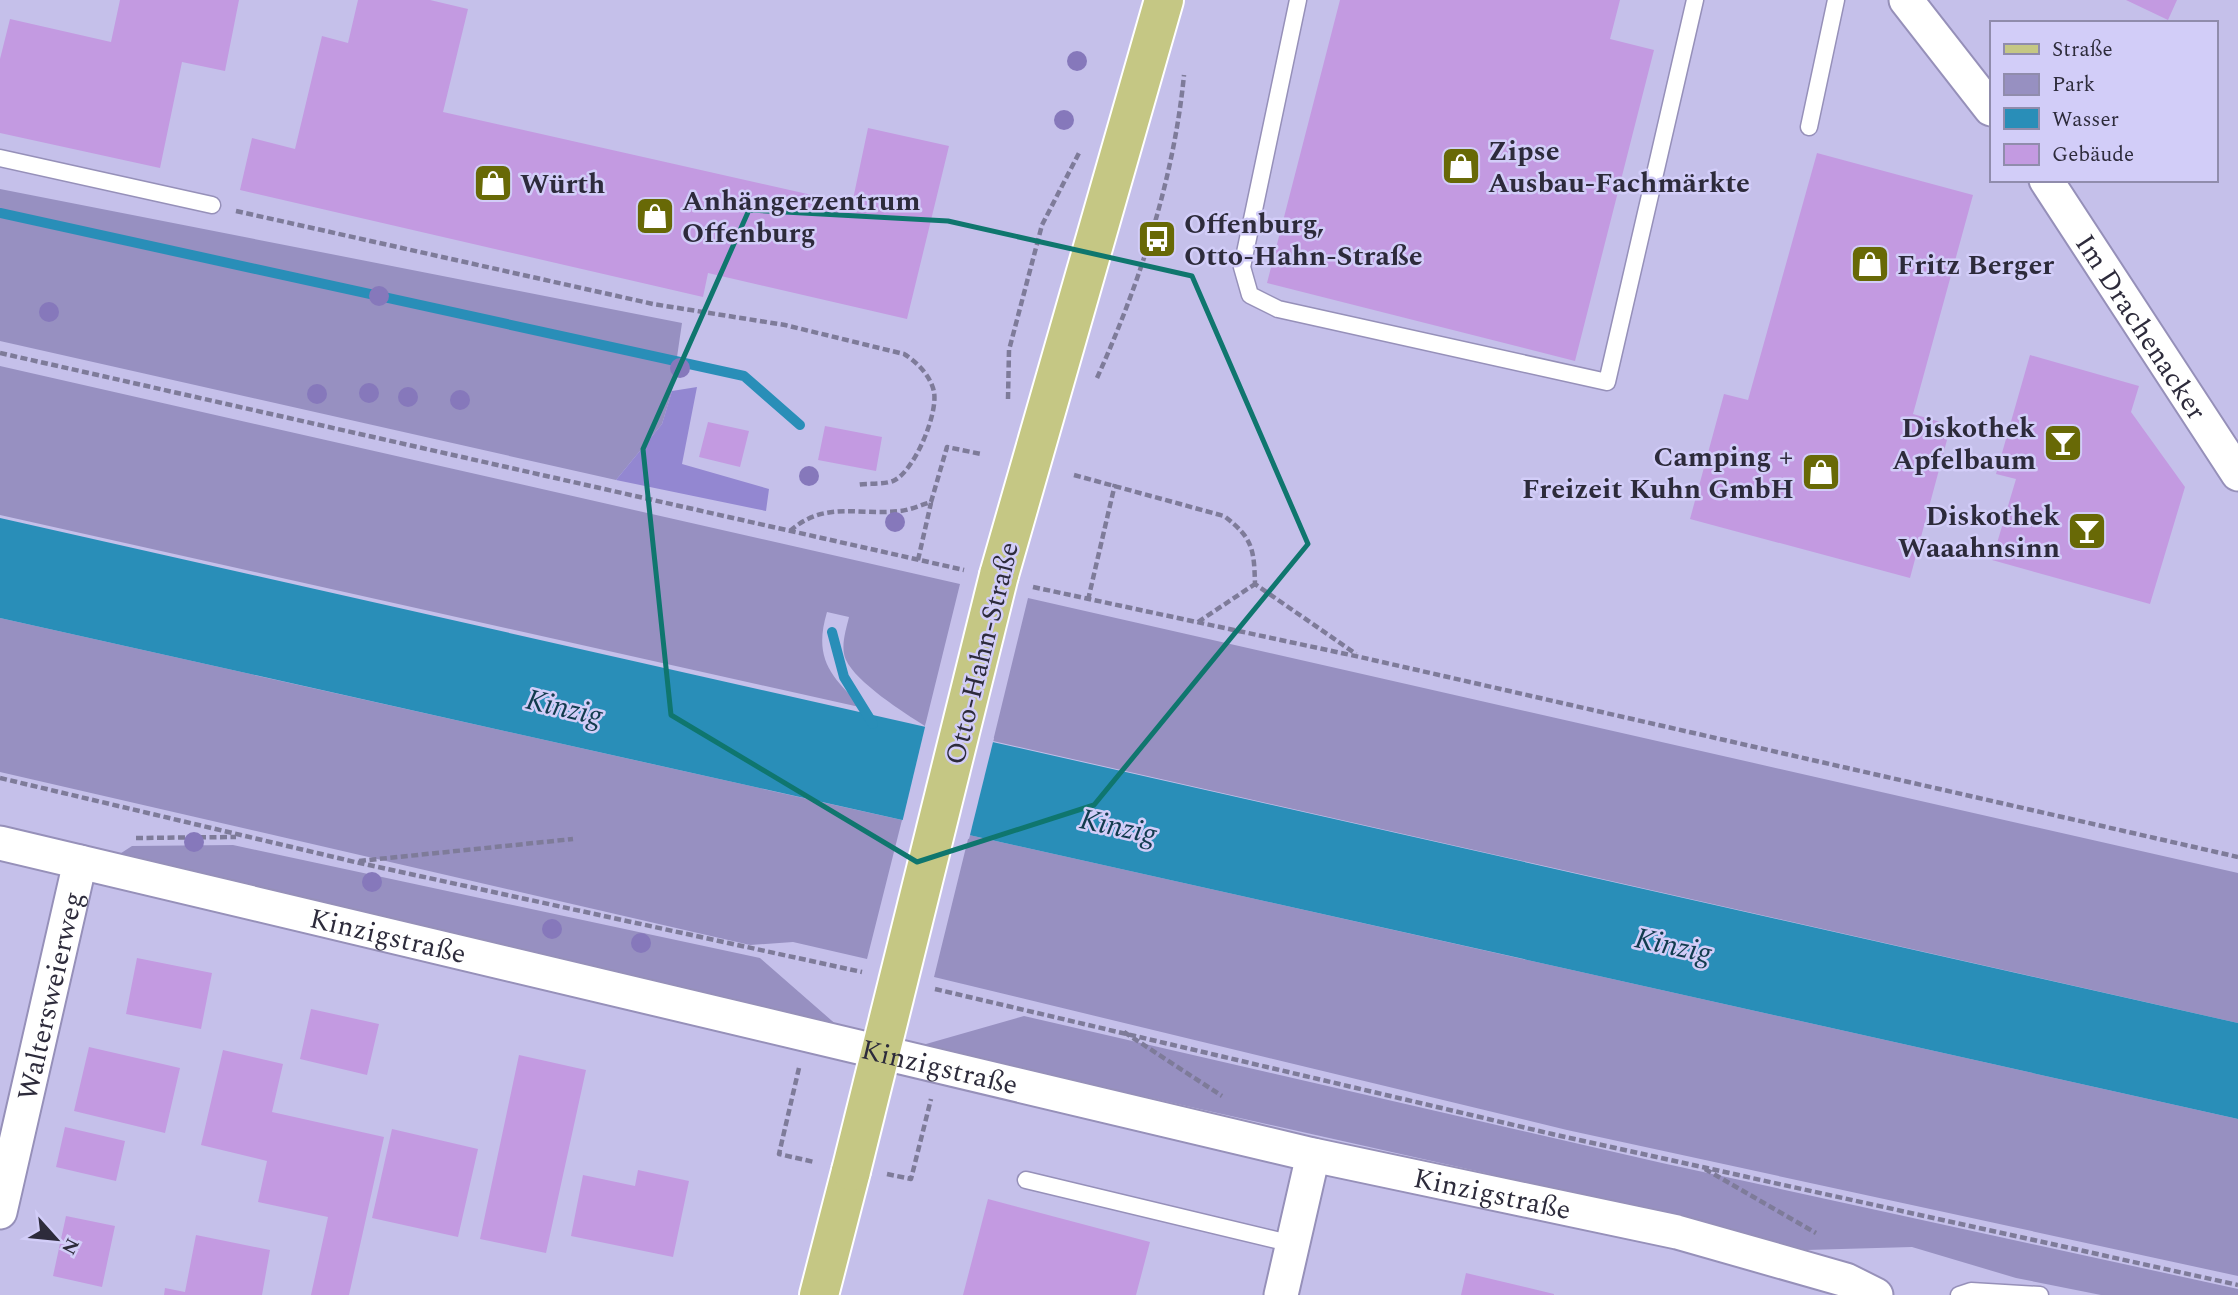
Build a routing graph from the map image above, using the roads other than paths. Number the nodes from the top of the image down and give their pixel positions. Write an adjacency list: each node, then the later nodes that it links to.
1 (1298, 0): 2 (lane)
2 (1695, 0)
3 (1836, 0): 7 (lane)
4 (1906, 0): 6 (street)
5 (1161, 5): 19 (main road, Otto-Hahn-Straße, bridge)
6 (1990, 108)
7 (1809, 127)
8 (0, 158): 10 (lane)
9 (2047, 182): 11 (street, Im Drachenacker)
10 (212, 205)
11 (2238, 474)
12 (0, 843): 13 (street, Kinzigstraße)
13 (80, 862): 14 (street, Kinzigstraße); 16 (street, Waltersweierweg)
14 (1313, 1155): 17 (street); 18 (street, Kinzigstraße)
15 (1026, 1180): 17 (lane)
16 (0, 1212)
17 (1293, 1244): 20 (street)
18 (1844, 1288): 21 (street, Kinzigstraße)
19 (819, 1295)
20 (1281, 1295)
21 (1876, 1295)
22 (1959, 1295): 23 (lane)
23 (2040, 1295)

